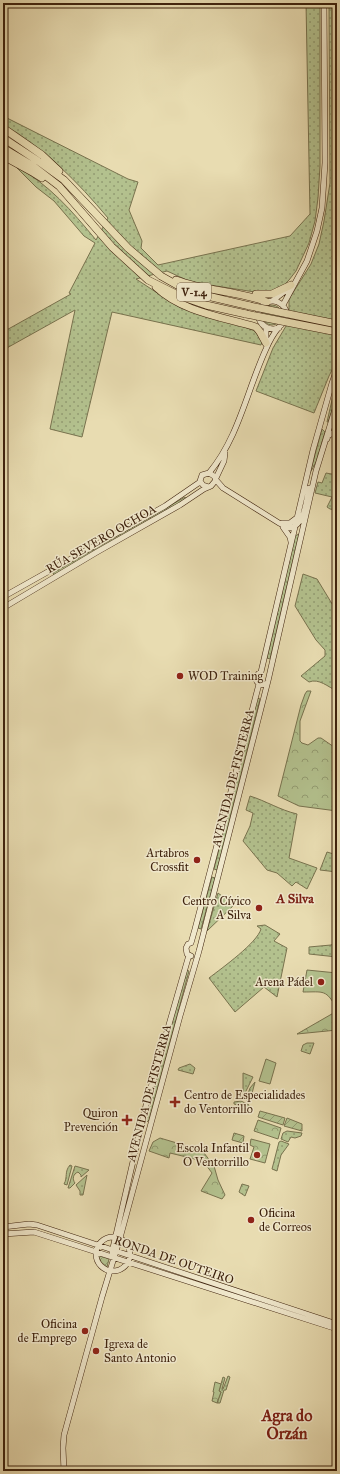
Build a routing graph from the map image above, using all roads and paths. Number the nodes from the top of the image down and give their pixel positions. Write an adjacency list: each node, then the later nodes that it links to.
1 (324, 3): 10 (main road)
2 (3, 128): 6 (highway)
3 (3, 138): 6 (highway, V-1.4)
4 (3, 148): 7 (highway, V-1.4)
5 (3, 156): 7 (highway)
6 (64, 180): 8 (highway, V-1.4)
7 (74, 203): 9 (highway, V-1.4)
8 (145, 263): 11 (highway); 15 (highway, V-1.4, bridge)
9 (148, 280): 14 (highway); 18 (highway, V-1.4, bridge)
10 (294, 283): 11 (highway); 12 (main road); 13 (main road)
11 (239, 294): 12 (highway)
12 (269, 301): 13 (main road); 16 (main road, RÚA SEVERO OCHOA)
13 (283, 305): 17 (main road, RÚA SEVERO OCHOA)
14 (219, 317): 16 (highway); 19 (highway)
15 (337, 324)
16 (264, 326): 17 (main road); 19 (main road, RÚA SEVERO OCHOA)
17 (279, 328): 19 (main road, RÚA SEVERO OCHOA)
18 (337, 332)
19 (266, 346): 26 (main road, RÚA SEVERO OCHOA)
20 (336, 371): 24 (main road); 34 (main road, AVENIDA DE FISTERRA)
21 (337, 403): 22 (main road, AVENIDA DE FISTERRA)
22 (331, 421): 23 (main road); 24 (main road, AVENIDA DE FISTERRA)
23 (337, 426)
24 (328, 430): 25 (main road); 27 (main road, AVENIDA DE FISTERRA)
25 (336, 431): 27 (main road)
26 (226, 448): 29 (main road, RÚA SEVERO OCHOA); 30 (main road, RÚA SEVERO OCHOA)
27 (323, 448): 28 (main road, AVENIDA DE FISTERRA)
28 (316, 471): 36 (main road); 43 (main road, AVENIDA DE FISTERRA)
29 (209, 472): 30 (main road); 31 (main road, RÚA SEVERO OCHOA)
30 (216, 479): 32 (main road, RÚA SEVERO OCHOA); 33 (main road)
31 (200, 482): 32 (main road); 38 (main road, RÚA SEVERO OCHOA)
32 (211, 486): 33 (main road); 41 (main road, RÚA SEVERO OCHOA)
33 (223, 488): 35 (main road)
34 (298, 516): 35 (main road); 36 (main road, AVENIDA DE FISTERRA)
35 (279, 523): 36 (main road); 37 (main road)
36 (296, 525): 37 (main road, AVENIDA DE FISTERRA)
37 (291, 544): 42 (main road, AVENIDA DE FISTERRA)
38 (42, 575): 39 (main road, RÚA SEVERO OCHOA); 40 (main road)
39 (3, 597)
40 (3, 604)
41 (3, 608)
42 (261, 672): 43 (main road); 45 (main road, AVENIDA DE FISTERRA)
43 (268, 677): 44 (main road, AVENIDA DE FISTERRA)
44 (267, 683): 45 (main road); 47 (main road, AVENIDA DE FISTERRA)
45 (259, 684): 46 (main road, AVENIDA DE FISTERRA)
46 (191, 943): 47 (main road); 49 (main road, AVENIDA DE FISTERRA)
47 (198, 948): 48 (main road, AVENIDA DE FISTERRA)
48 (197, 954): 49 (main road); 51 (main road, AVENIDA DE FISTERRA)
49 (189, 955): 50 (main road, AVENIDA DE FISTERRA)
50 (145, 1115): 51 (main road); 52 (main road, AVENIDA DE FISTERRA)
51 (149, 1129): 53 (main road, AVENIDA DE FISTERRA)
52 (131, 1174): 53 (main road); 54 (main road, AVENIDA DE FISTERRA)
53 (130, 1204): 57 (main road, AVENIDA DE FISTERRA)
54 (118, 1226): 57 (main road, AVENIDA DE FISTERRA); 58 (main road)
55 (3, 1227): 58 (main road, RONDA DE OUTEIRO)
56 (3, 1234): 60 (main road, RONDA DE OUTEIRO)
57 (118, 1237): 58 (main road); 59 (main road, AVENIDA DE FISTERRA); 62 (main road)
58 (96, 1244): 59 (main road, RONDA DE OUTEIRO); 60 (main road)
59 (115, 1250): 61 (main road, AVENIDA DE FISTERRA); 62 (main road, RONDA DE OUTEIRO)
60 (96, 1251): 61 (main road, RONDA DE OUTEIRO); 63 (main road)
61 (113, 1256): 62 (main road, RONDA DE OUTEIRO); 63 (main road, AVENIDA DE FISTERRA)
62 (130, 1258): 63 (main road); 64 (main road, RONDA DE OUTEIRO)
63 (109, 1271): 67 (main road, AVENIDA DE FISTERRA)
64 (256, 1301): 65 (main road, RONDA DE OUTEIRO); 66 (main road, RONDA DE OUTEIRO)
65 (337, 1324)
66 (337, 1329)
67 (64, 1471)

